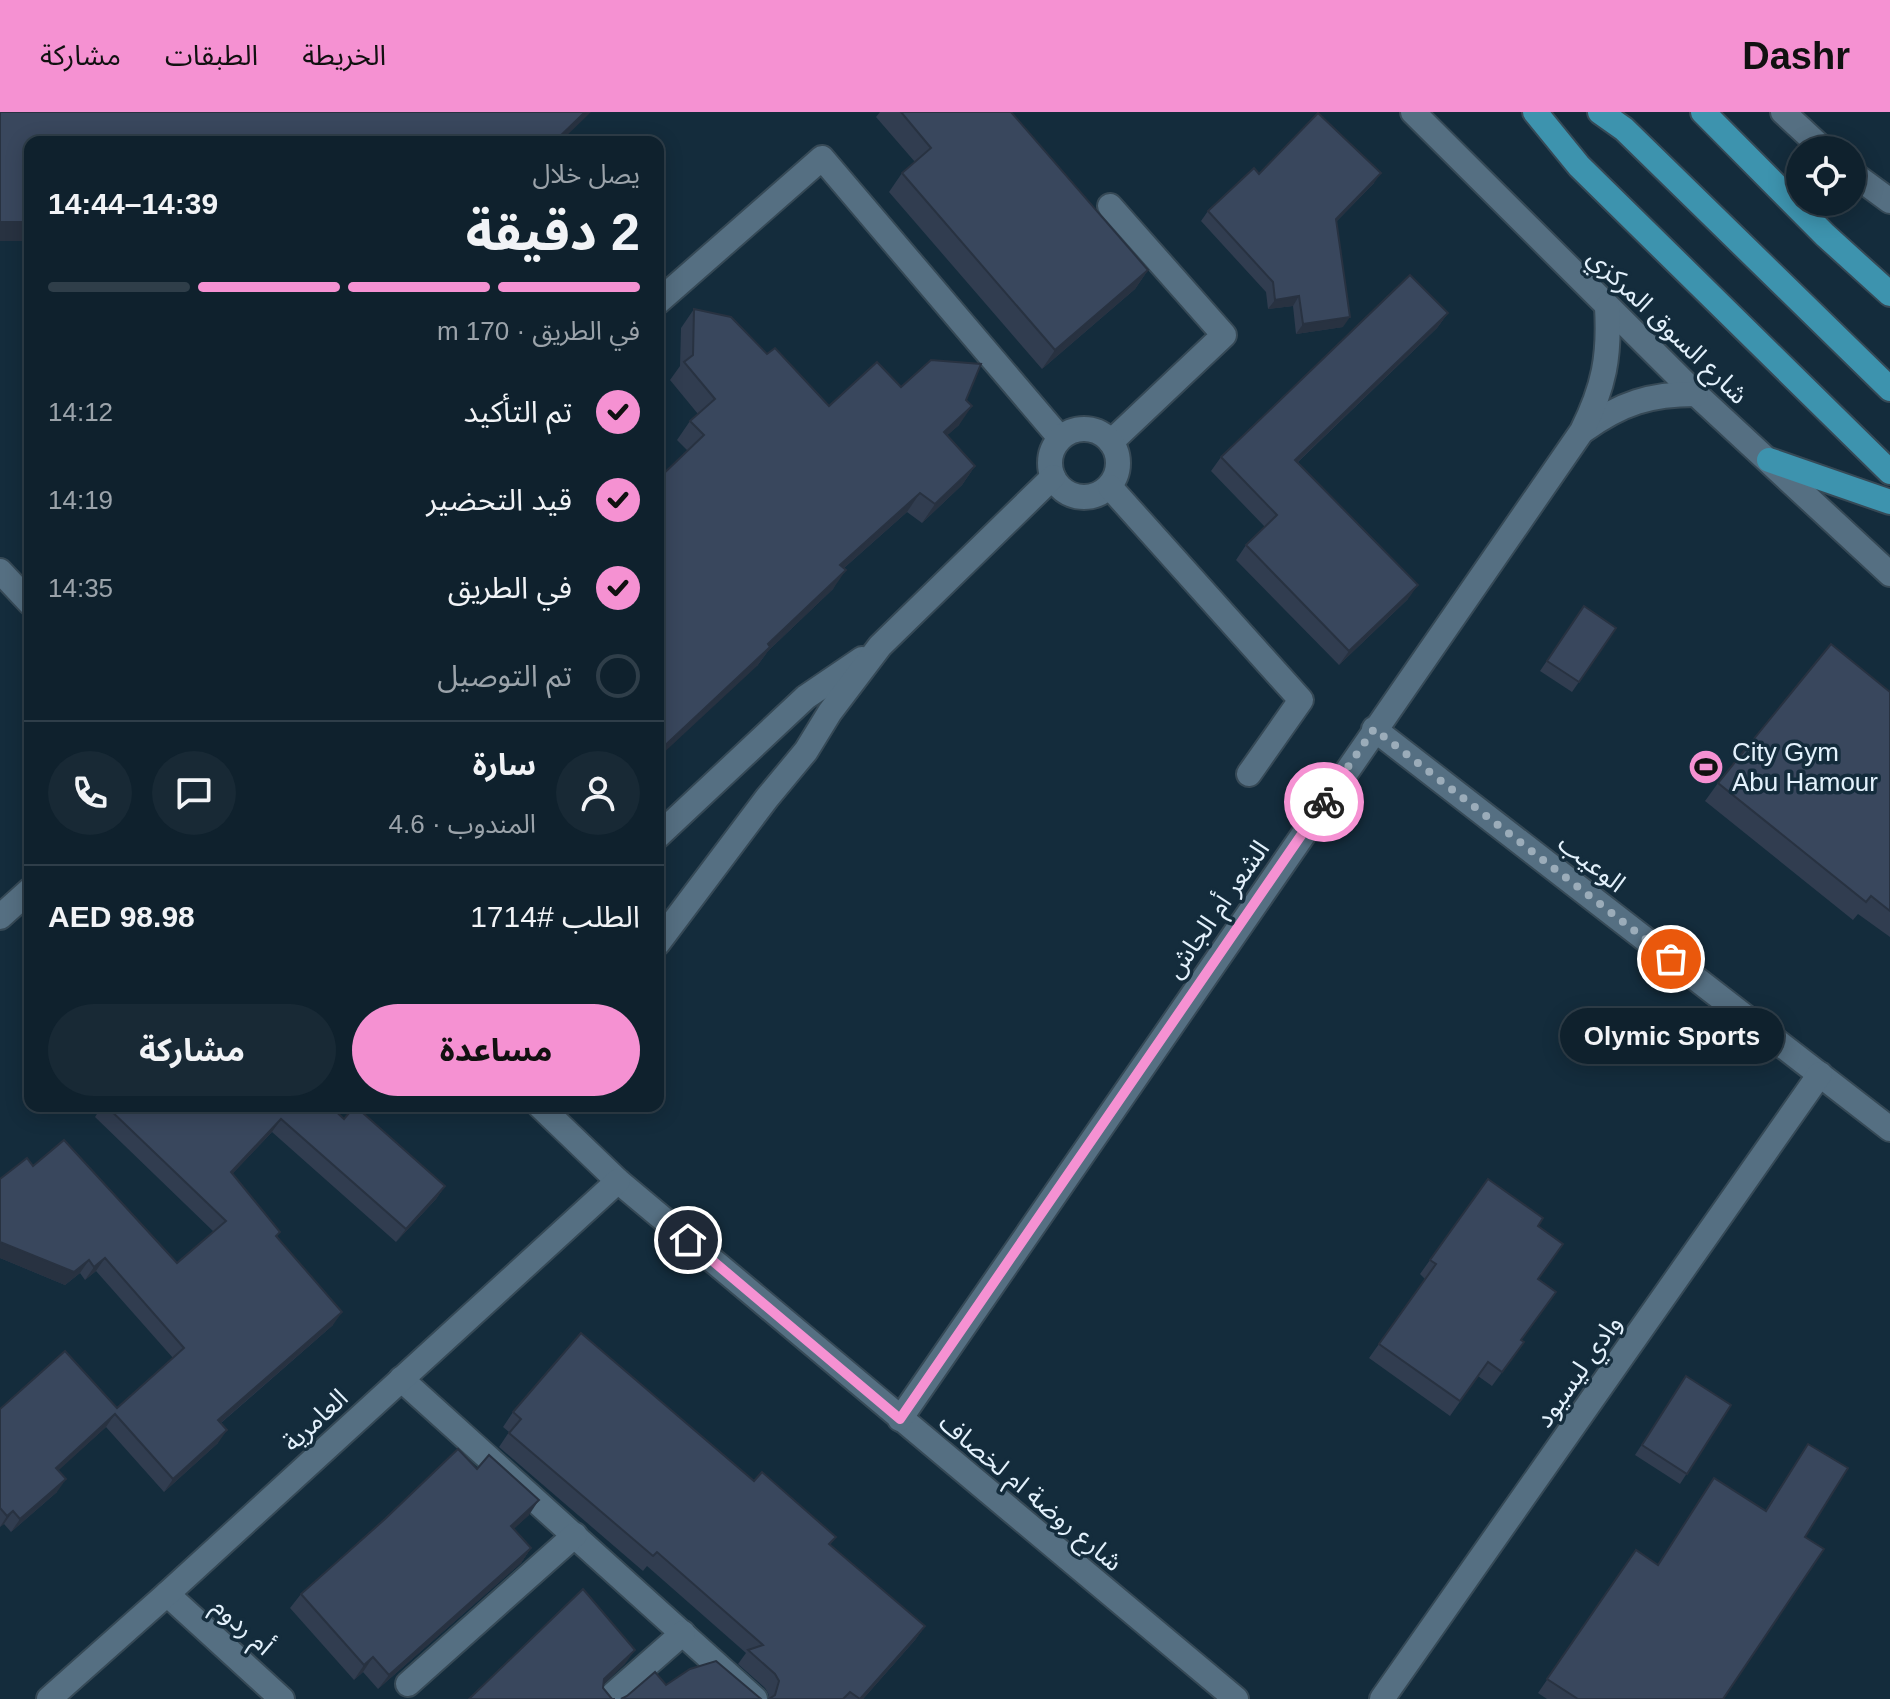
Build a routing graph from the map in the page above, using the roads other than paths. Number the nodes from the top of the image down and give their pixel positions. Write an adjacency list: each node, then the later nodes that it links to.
1 (1413, 112): 12 (street, شارع السوق المركزي)
2 (1535, 112): 19 (main road, شارع السوق المركزي)
3 (1600, 112): 13 (main road)
4 (1703, 112): 10 (main road)
5 (1795, 116): 6 (street)
6 (1812, 136)
7 (1866, 183): 8 (street)
8 (1890, 201)
9 (1110, 206): 17 (street)
10 (1890, 294)
11 (664, 297): 16 (street)
12 (1607, 307): 14 (street, شارع السوق المركزي); 15 (street, الشعر أم الجاش)
13 (1890, 389)
14 (1696, 394): 15 (street, الشعر أم الجاش); 18 (street, شارع السوق المركزي)
15 (1582, 431): 27 (street, الشعر أم الجاش)
16 (1060, 438): 17 (street); 20 (street)
17 (1111, 442): 21 (street)
18 (1769, 460): 22 (main road); 24 (street, شارع السوق المركزي)
19 (1890, 472)
20 (1053, 477): 21 (street); 26 (street)
21 (1110, 487): 28 (street)
22 (1890, 502)
23 (0, 571): 25 (street)
24 (1890, 574)
25 (24, 597)
26 (880, 646): 29 (street); 32 (street)
27 (1374, 729): 33 (street, الوعيب); 38 (street, الشعر أم الجاش)
28 (1249, 774)
29 (664, 830)
30 (24, 895): 31 (street)
31 (0, 917)
32 (664, 935)
33 (1820, 1074): 35 (street, الوعيب); 48 (street, وادي ليسيود)
34 (546, 1112): 36 (street, شارع روضة ام لخصاف)
35 (1890, 1129)
36 (618, 1181): 37 (street, العامرية); 38 (street, شارع روضة ام لخصاف)
37 (401, 1379): 39 (street); 40 (street, العامرية)
38 (900, 1419): 47 (street, شارع روضة ام لخصاف)
39 (575, 1535): 41 (street); 42 (street)
40 (167, 1594): 43 (street, العامرية); 44 (street, أم ردوم)
41 (683, 1633): 45 (street); 46 (street)
42 (408, 1684)
43 (49, 1699)
44 (282, 1699)
45 (608, 1699)
46 (755, 1699)
47 (1236, 1699)
48 (1382, 1699)

